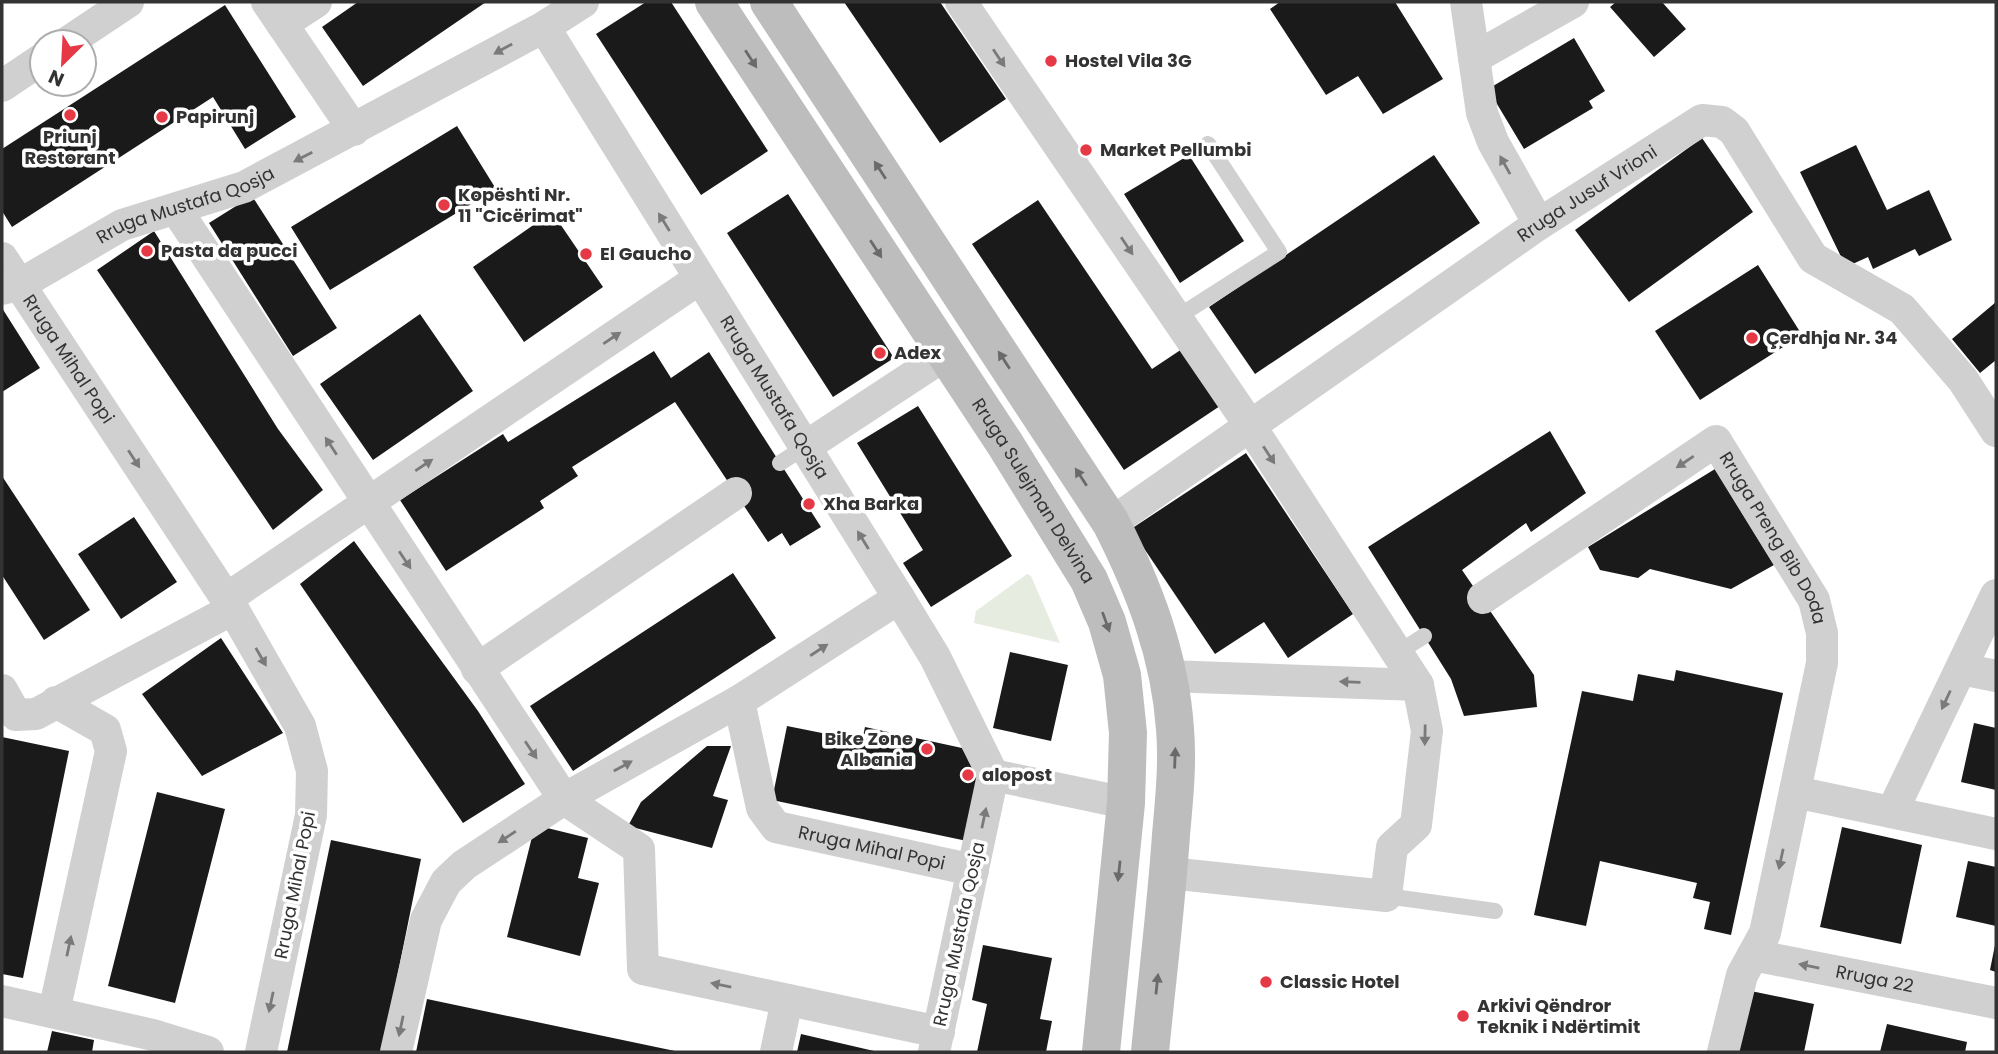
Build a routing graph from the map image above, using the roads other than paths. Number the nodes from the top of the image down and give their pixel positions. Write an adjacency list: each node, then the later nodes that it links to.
1 (128, 2): 11 (street)
2 (316, 2): 9 (street)
3 (583, 2): 10 (street, Rruga Mustafa Qosja)
4 (714, 2): 23 (main road, Rruga Sulejman Delvina, one-way to 23)
5 (769, 2): 29 (main road, one-way to 5)
6 (961, 2): 22 (street, one-way to 22)
7 (1466, 2): 12 (street)
8 (1573, 2): 12 (street)
9 (275, 13): 15 (street)
10 (544, 27): 15 (street, Rruga Mustafa Qosja, one-way to 15); 20 (street, Rruga Mustafa Qosja, one-way to 10)
11 (89, 28)
12 (1474, 58): 18 (street, one-way to 12)
13 (28, 68): 14 (street)
14 (2, 86)
15 (354, 130): 17 (street, Rruga Mustafa Qosja, one-way to 17)
16 (1208, 144): 22 (lane)
17 (176, 209): 21 (street, Rruga Mustafa Qosja); 28 (street, one-way to 17)
18 (1539, 224): 24 (street, Rruga Jusuf Vrioni); 25 (street, Rruga Jusuf Vrioni)
19 (2, 258): 21 (street, Rruga Mihal Popi)
20 (699, 279): 26 (street, Rruga Mustafa Qosja); 28 (street, one-way to 20)
21 (11, 287): 33 (street, Rruga Mihal Popi, one-way to 33)
22 (1177, 318): 24 (street)
23 (945, 355): 26 (street); 45 (main road, Rruga Sulejman Delvina, one-way to 45)
24 (1249, 424): 29 (street, Rruga Jusuf Vrioni); 38 (street, one-way to 38)
25 (1996, 431)
26 (792, 455): 31 (street, Rruga Mustafa Qosja, one-way to 26)
27 (736, 493): 34 (street)
28 (367, 503): 33 (street); 34 (street, one-way to 34)
29 (1111, 523): 36 (main road)
30 (1996, 595): 35 (street)
31 (899, 598): 40 (street, one-way to 31); 42 (street, Rruga Mustafa Qosja)
32 (1483, 598): 43 (street, Rruga Preng Bib Doda, one-way to 32)
33 (229, 604): 41 (street); 59 (street, Rruga Mihal Popi, one-way to 59)
34 (477, 668): 44 (street, one-way to 44)
35 (1961, 669): 37 (street); 46 (street, one-way to 46)
36 (1168, 676): 38 (street, one-way to 36); 49 (main road, one-way to 36)
37 (1996, 676)
38 (1418, 684): 50 (street, one-way to 50)
39 (2, 690): 41 (street)
40 (739, 701): 44 (street, one-way to 40); 48 (street, Rruga Mihal Popi)
41 (56, 702): 56 (street, one-way to 41)
42 (993, 775): 45 (street); 48 (street, Rruga Mustafa Qosja, one-way to 42)
43 (1795, 792): 46 (street); 52 (street, Rruga Preng Bib Doda, one-way to 52)
44 (564, 799): 53 (street, one-way to 44); 60 (street, one-way to 60)
45 (1126, 803): 62 (main road, Rruga Sulejman Delvina, one-way to 62)
46 (1892, 812): 47 (street)
47 (1996, 834)
48 (973, 870): 57 (street, Rruga Mustafa Qosja)
49 (1168, 873): 50 (street); 63 (main road, one-way to 49)
50 (1386, 896): 51 (lane)
51 (1495, 911)
52 (1753, 954): 55 (street, Rruga 22, one-way to 52); 64 (street, Rruga Preng Bib Doda)
53 (787, 1000): 57 (street); 61 (street)
54 (2, 1001): 56 (street)
55 (1996, 1003)
56 (54, 1012): 58 (street)
57 (937, 1042)
58 (208, 1052)
59 (261, 1052)
60 (396, 1052)
61 (776, 1052)
62 (1101, 1052)
63 (1150, 1052)
64 (1723, 1052)

